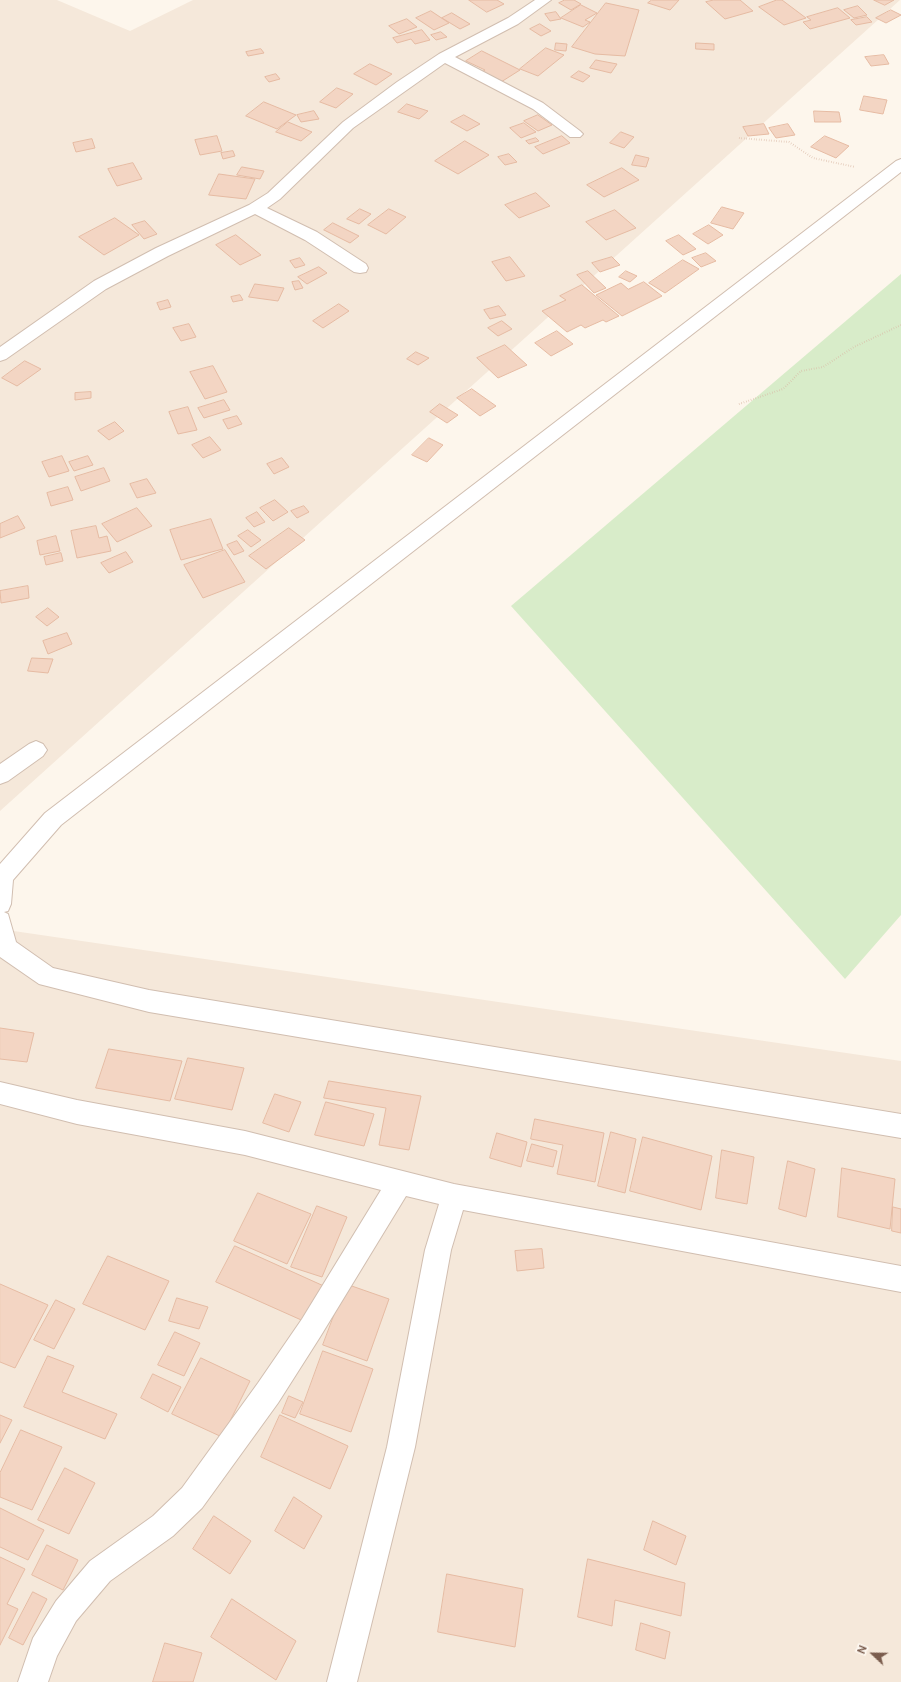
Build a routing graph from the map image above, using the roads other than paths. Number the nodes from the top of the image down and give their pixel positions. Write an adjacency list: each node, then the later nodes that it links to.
1 (544, 0): 2 (street)
2 (444, 57): 3 (street); 5 (street)
3 (575, 134)
4 (901, 164): 10 (street)
5 (255, 208): 6 (street); 7 (street)
6 (360, 268)
7 (0, 355)
8 (36, 750): 9 (street)
9 (0, 775)
10 (0, 904)
11 (0, 921): 13 (street)
12 (0, 1093): 14 (street)
13 (901, 1126)
14 (400, 1182): 15 (street); 17 (street)
15 (454, 1196): 16 (street); 18 (street)
16 (901, 1279)
17 (33, 1682)
18 (342, 1682)

